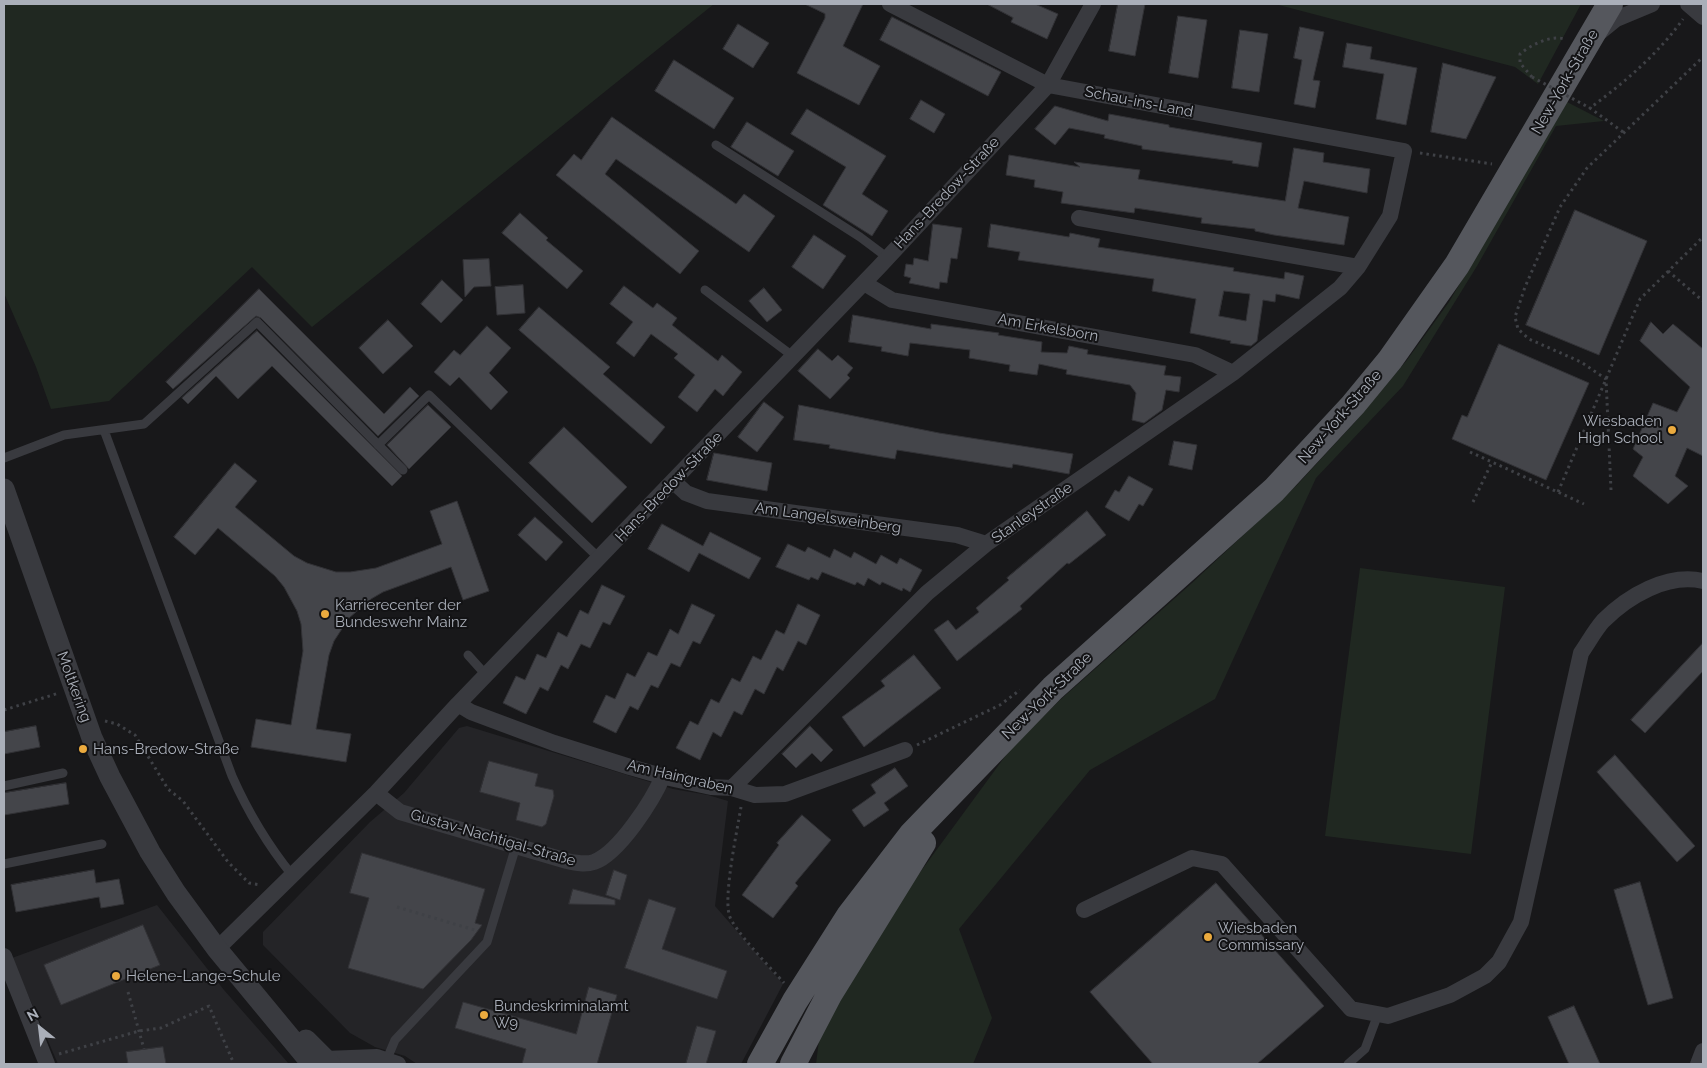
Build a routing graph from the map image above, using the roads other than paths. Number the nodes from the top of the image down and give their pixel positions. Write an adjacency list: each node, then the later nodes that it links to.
1 (890, 4): 6 (street, Schau-ins-Land)
2 (1093, 4): 6 (street, Hans-Bredow-Straße)
3 (1610, 4): 5 (main road, New-York-Straße)
4 (1652, 4): 5 (street)
5 (1574, 39): 29 (main road, New-York-Straße)
6 (1048, 85): 8 (street, Schau-ins-Land); 10 (street, Hans-Bredow-Straße)
7 (716, 145): 10 (lane)
8 (1404, 152): 11 (street, Stanleystraße)
9 (1079, 218): 11 (street)
10 (888, 258): 12 (street, Hans-Bredow-Straße)
11 (1358, 267): 15 (street, Stanleystraße)
12 (864, 283): 14 (street, Hans-Bredow-Straße); 15 (street, Am Erkelsborn)
13 (704, 290): 14 (lane)
14 (794, 357): 20 (street, Hans-Bredow-Straße)
15 (1233, 373): 22 (street, Stanleystraße)
16 (104, 430): 17 (lane); 18 (lane); 38 (lane)
17 (378, 445): 19 (lane); 23 (lane)
18 (4, 458)
19 (403, 470)
20 (674, 482): 22 (street, Am Langelsweinberg); 23 (street, Hans-Bredow-Straße)
21 (4, 490): 40 (street, Moltkering)
22 (986, 544): 33 (street, Stanleystraße)
23 (600, 559): 26 (street, Hans-Bredow-Straße)
24 (1703, 580): 42 (street)
25 (468, 655): 26 (lane)
26 (486, 675): 27 (street, Hans-Bredow-Straße)
27 (458, 704): 31 (street, Am Haingraben); 34 (street, Hans-Bredow-Straße)
28 (905, 750): 33 (street, Am Haingraben)
29 (984, 759): 44 (main road, New-York-Straße); 48 (main road, New-York-Straße)
30 (63, 773): 32 (lane)
31 (664, 776): 33 (street, Am Haingraben); 36 (street, Gustav-Nachtigal-Straße)
32 (4, 786)
33 (737, 790)
34 (376, 793): 36 (street, Gustav-Nachtigal-Straße); 38 (street, Hans-Bredow-Straße)
35 (102, 844): 37 (lane)
36 (516, 846): 46 (lane)
37 (4, 864)
38 (292, 875): 40 (street, Hans-Bredow-Straße)
39 (1084, 910): 42 (street)
40 (217, 949): 47 (street, Moltkering)
41 (5, 962): 45 (street)
42 (1378, 1014): 49 (lane)
43 (1703, 1051): 50 (street)
44 (796, 1061)
45 (46, 1062)
46 (393, 1062): 47 (street)
47 (324, 1063)
48 (760, 1064)
49 (1348, 1064)
50 (1698, 1064)

